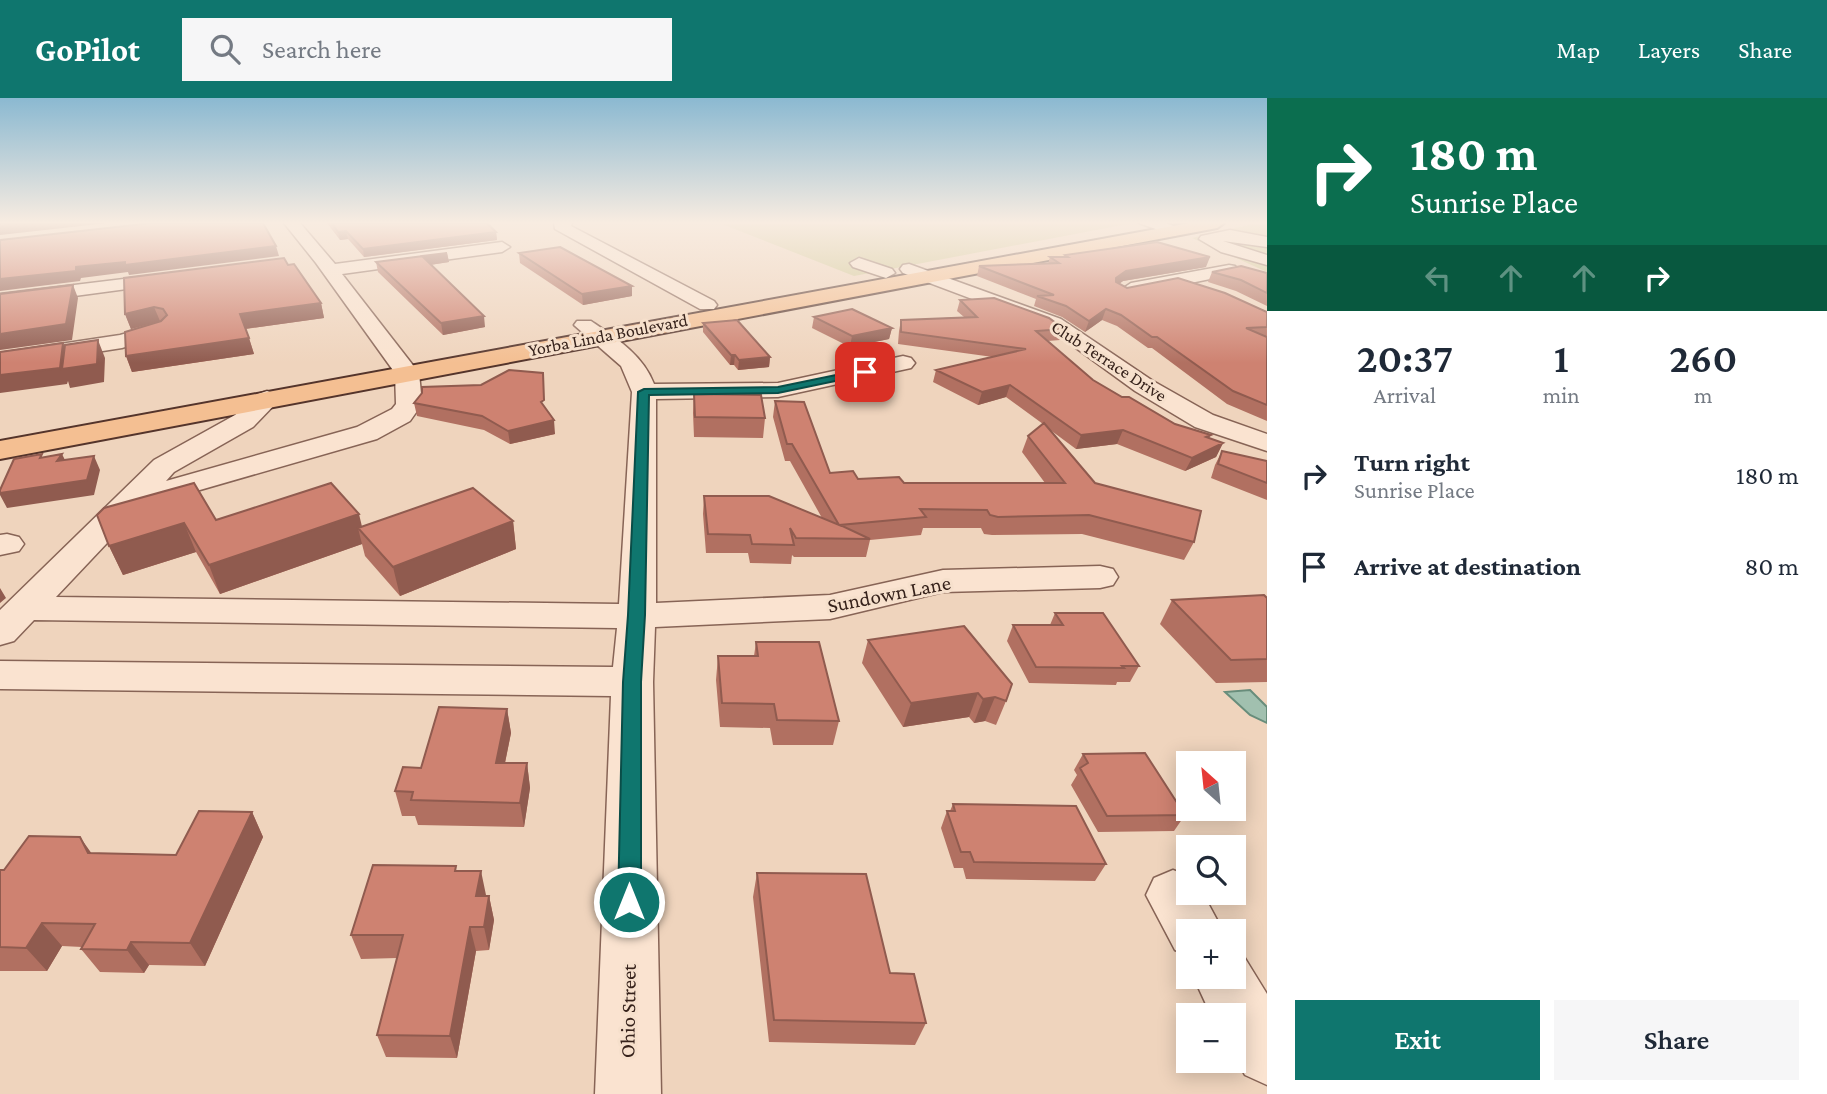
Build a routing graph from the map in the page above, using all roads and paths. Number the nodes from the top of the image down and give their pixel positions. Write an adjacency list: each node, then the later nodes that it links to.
1 (329, 269): 18 (street)
2 (641, 269): 13 (street)
3 (876, 269): 7 (street)
4 (932, 269): 6 (main road, Yorba Linda Boulevard)
5 (1229, 270): 9 (street)
6 (919, 272): 7 (main road, Yorba Linda Boulevard); 15 (main road, Yorba Linda Boulevard); 22 (street, Club Terrace Drive)
7 (886, 273): 13 (main road, Yorba Linda Boulevard)
8 (188, 276): 12 (street)
9 (1175, 280): 10 (street); 11 (street)
10 (1123, 290)
11 (1215, 293)
12 (0, 300)
13 (707, 305): 15 (main road, Yorba Linda Boulevard)
14 (159, 330): 16 (street)
15 (592, 331): 18 (main road, Yorba Linda Boulevard); 19 (street, Ohio Street)
16 (0, 360)
17 (903, 363): 19 (street)
18 (402, 366): 20 (main road, Yorba Linda Boulevard); 21 (main road, Yorba Linda Boulevard); 24 (street)
19 (644, 392): 26 (street, Ohio Street)
20 (267, 399): 23 (main road, Yorba Linda Boulevard); 24 (street)
21 (0, 429)
22 (1267, 443)
23 (0, 450)
24 (128, 501): 27 (street)
25 (1100, 577): 26 (street, Sundown Lane)
26 (637, 615): 27 (street, Sundown Lane); 29 (street, Ohio Street)
27 (12, 620)
28 (0, 675): 29 (street)
29 (632, 682): 32 (street, Ohio Street)
30 (1230, 989): 31 (street)
31 (1267, 1052)
32 (628, 1094)

